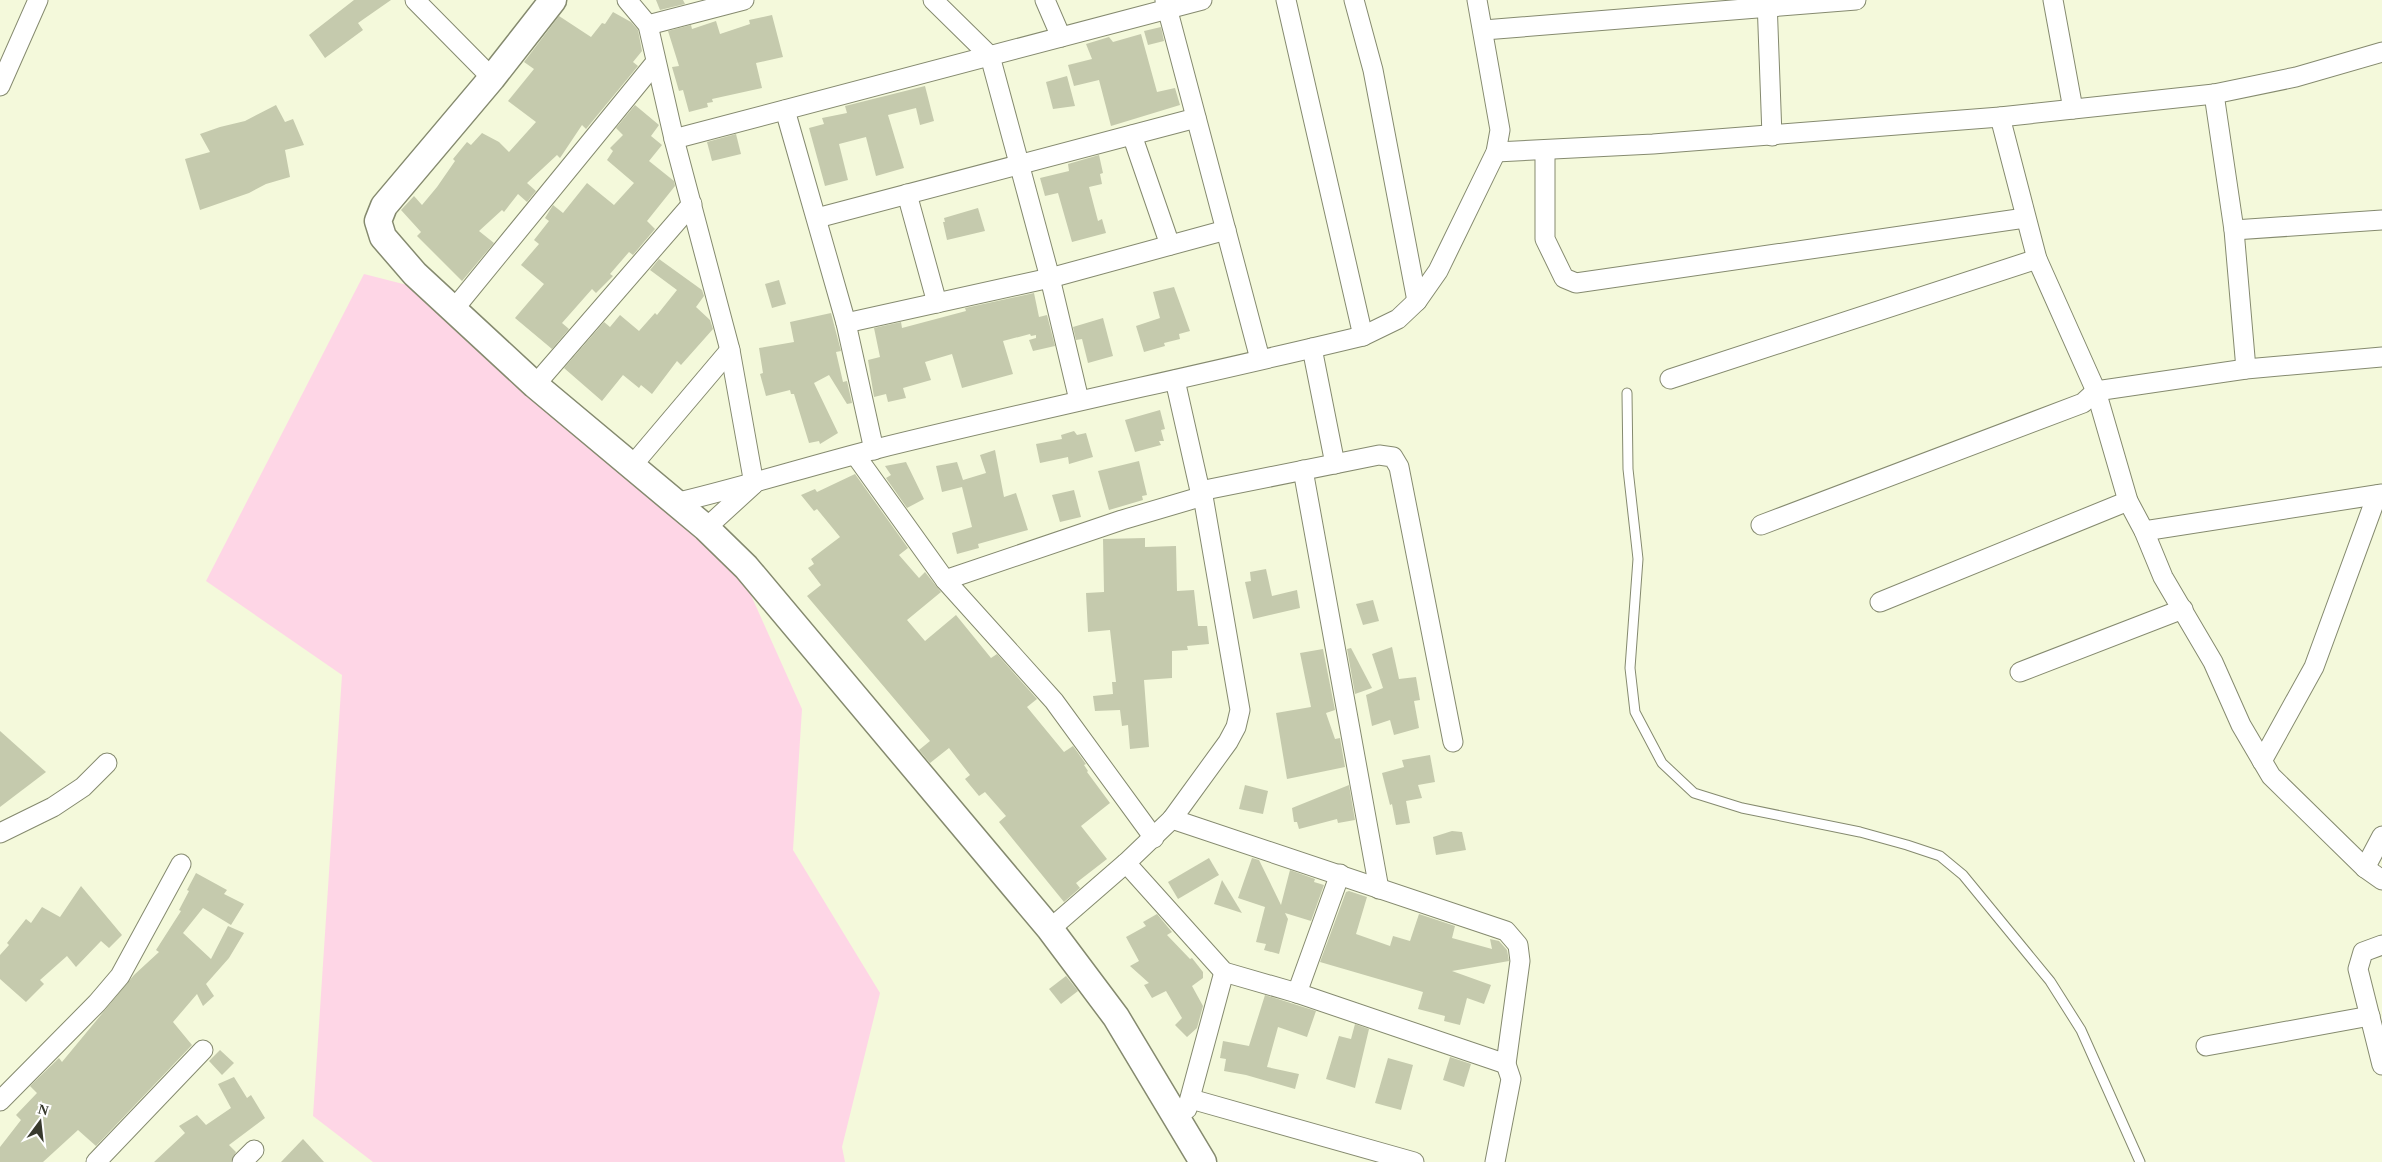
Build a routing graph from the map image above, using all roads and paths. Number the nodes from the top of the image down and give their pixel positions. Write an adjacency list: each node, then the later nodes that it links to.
1 (38, 0): 23 (street)
2 (415, 0): 22 (street)
3 (553, 0): 22 (street)
4 (627, 0): 16 (street)
5 (744, 0): 16 (street)
6 (933, 0): 20 (street)
7 (1044, 0): 18 (street)
8 (1202, 0): 14 (street)
9 (1286, 0): 49 (street)
10 (1354, 0): 45 (street)
11 (1477, 0): 17 (street)
12 (1856, 0): 15 (street)
13 (2053, 0): 25 (street)
14 (1167, 4): 18 (street); 28 (street)
15 (1767, 4): 17 (street); 30 (street)
16 (648, 25): 21 (street)
17 (1484, 30): 33 (street)
18 (1061, 37): 20 (street)
19 (2382, 52): 24 (street)
20 (990, 56): 26 (street); 34 (street)
21 (655, 63): 31 (street); 47 (street)
22 (492, 78): 47 (street)
23 (0, 86)
24 (2214, 94): 25 (street); 41 (street)
25 (2073, 109): 27 (street)
26 (785, 110): 31 (street); 37 (street)
27 (2000, 117): 30 (street); 38 (street)
28 (1196, 118): 29 (street); 40 (street)
29 (1132, 135): 34 (street); 42 (street)
30 (1772, 136): 32 (street)
31 (674, 139): 36 (street)
32 (1545, 150): 33 (street); 38 (street)
33 (1496, 152): 45 (street)
34 (1018, 165): 35 (street); 44 (street)
35 (907, 194): 37 (street); 46 (street)
36 (692, 204): 51 (street); 57 (street)
37 (817, 218): 48 (street)
38 (2025, 218): 43 (street)
39 (2382, 220): 41 (street)
40 (1226, 230): 42 (street); 53 (street)
41 (2234, 230): 54 (street)
42 (1170, 245): 44 (street)
43 (2037, 259): 55 (street); 58 (street)
44 (1050, 278): 46 (street); 60 (street)
45 (1417, 301): 49 (street)
46 (938, 303): 48 (street)
47 (454, 310): 57 (street)
48 (846, 323): 61 (street)
49 (1363, 336): 50 (street)
50 (1312, 348): 53 (street); 62 (street)
51 (730, 350): 63 (street); 65 (street)
52 (2382, 357): 54 (street)
53 (1260, 359): 56 (street)
54 (2246, 369): 58 (street)
55 (1670, 379)
56 (1175, 380): 60 (street); 66 (street)
57 (535, 385): 63 (street)
58 (2096, 391): 68 (street); 70 (street)
59 (1627, 393): 106 (lane)
60 (1079, 400): 61 (street)
61 (865, 453): 65 (street); 73 (street)
62 (1335, 464): 64 (street); 77 (street)
63 (631, 467): 69 (street)
64 (1303, 470): 66 (street); 89 (street)
65 (754, 484): 69 (street); 71 (street)
66 (1201, 493): 73 (street); 80 (street)
67 (2380, 494): 72 (street); 78 (street)
68 (2128, 501): 72 (street); 74 (street)
69 (676, 503): 71 (street)
70 (1761, 525)
71 (706, 528): 90 (street)
72 (2144, 531): 75 (street)
73 (945, 580): 83 (street)
74 (1880, 602)
75 (2183, 609): 76 (street); 78 (street)
76 (2020, 672)
77 (1453, 742)
78 (2262, 761): 86 (street)
79 (107, 764): 81 (street)
80 (1172, 819): 83 (street); 87 (street)
81 (0, 833)
82 (2382, 836): 86 (street)
83 (1154, 838): 85 (street)
84 (181, 864): 100 (street)
85 (1126, 864): 90 (street); 92 (street)
86 (2365, 868): 88 (street)
87 (1340, 874): 89 (street); 93 (street)
88 (2382, 880)
89 (1379, 889): 97 (street)
90 (1050, 929): 101 (street)
91 (2382, 945): 94 (street)
92 (1224, 972): 93 (street); 99 (street)
93 (1297, 993): 97 (street)
94 (2370, 1016): 95 (street); 98 (street)
95 (2206, 1046)
96 (203, 1050): 102 (street)
97 (1506, 1064): 105 (street)
98 (2382, 1066)
99 (1191, 1099): 101 (street); 104 (street)
100 (0, 1101)
101 (1182, 1124): 103 (street)
102 (96, 1162)
103 (1203, 1162)
104 (1414, 1162)
105 (1495, 1162)
106 (2140, 1162)

